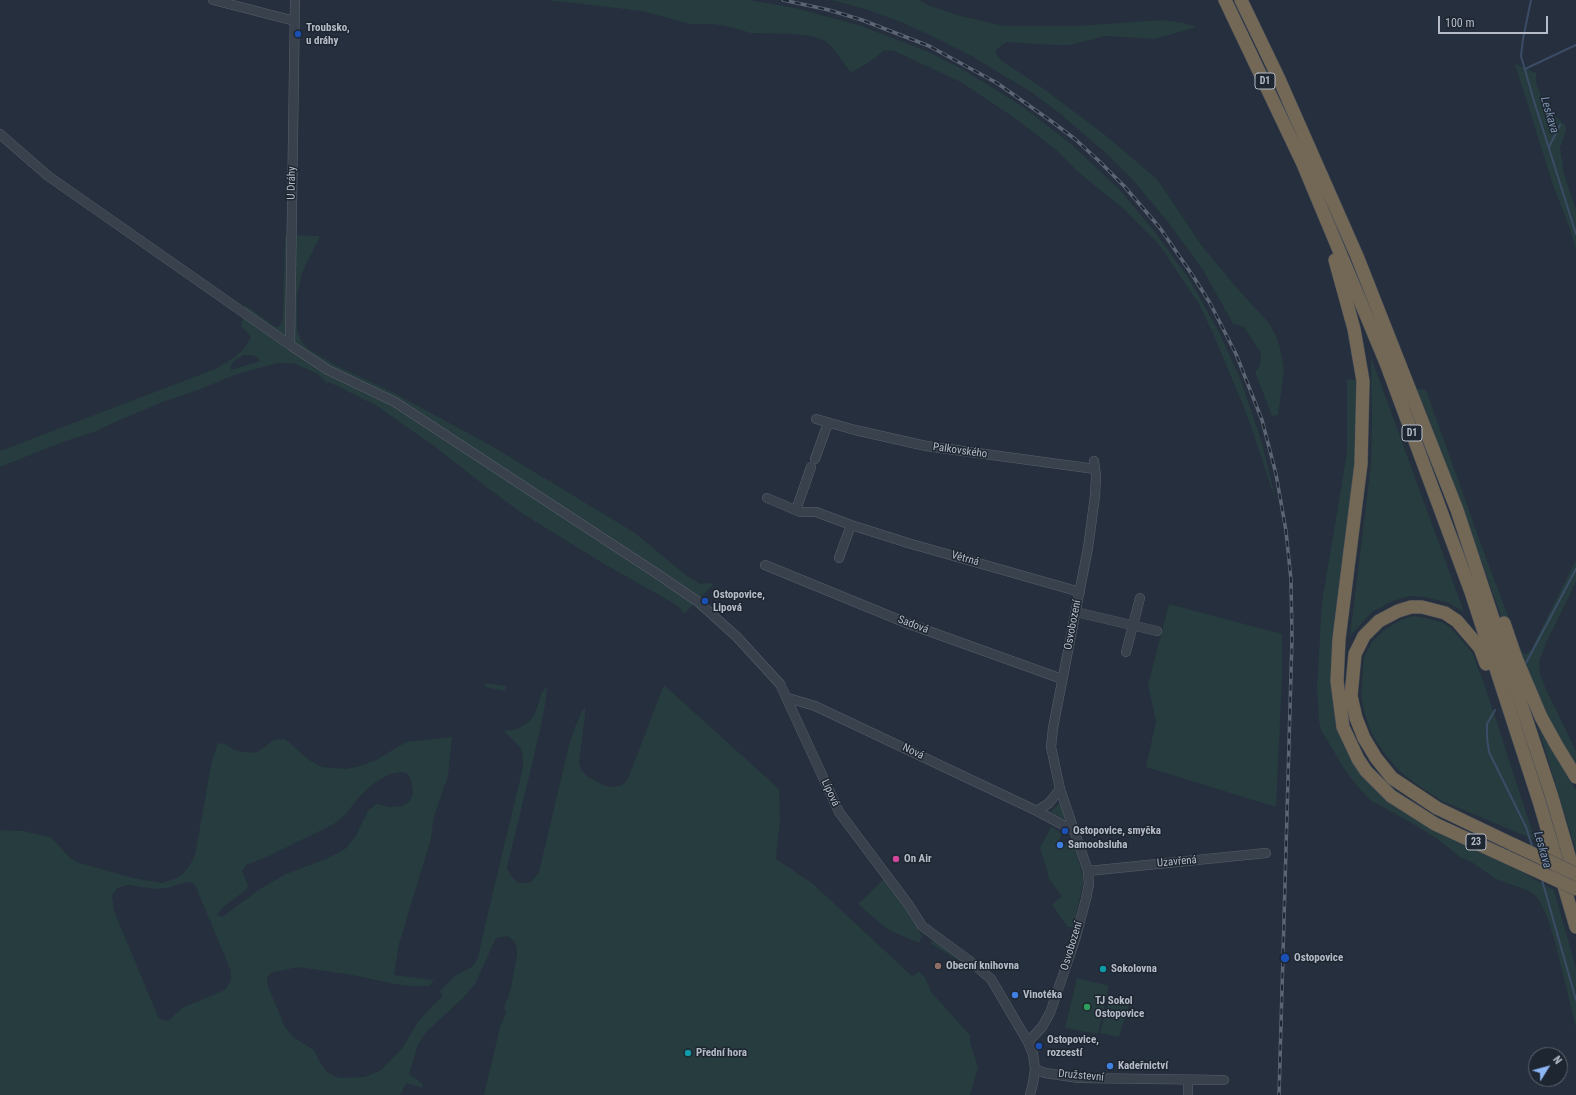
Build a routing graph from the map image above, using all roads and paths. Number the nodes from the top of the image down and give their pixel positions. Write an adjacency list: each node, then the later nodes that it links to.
1 (213, 0): 5 (street)
2 (295, 0): 5 (street, U Dráhy)
3 (1225, 0): 7 (highway, D1)
4 (1241, 0): 14 (highway, D1)
5 (295, 21): 8 (street, U Dráhy)
6 (0, 134): 8 (street, Lípová)
7 (1303, 164): 26 (highway, D1); 35 (highway, 23, bridge)
8 (290, 345): 25 (street, Lípová)
9 (816, 419): 10 (street, Palkovského)
10 (828, 423): 11 (street, Palkovského); 13 (street)
11 (1094, 465): 18 (street, Osvobození)
12 (767, 498): 13 (street, Větrná)
13 (796, 510): 15 (street, Větrná)
14 (1457, 510): 27 (highway); 34 (highway, D1)
15 (851, 525): 16 (street); 18 (street, Větrná)
16 (839, 558)
17 (765, 565): 24 (street, Sadová)
18 (1080, 592): 20 (street, Osvobození)
19 (1140, 598): 21 (street)
20 (1076, 612): 21 (street); 24 (street, Osvobození)
21 (1133, 625): 22 (street); 23 (street)
22 (1157, 631)
23 (1126, 652)
24 (1062, 679): 28 (street, Osvobození)
25 (788, 698): 29 (street, Nová); 37 (street, Lípová)
26 (1509, 708): 33 (highway, 23, bridge); 36 (highway, D1)
27 (1576, 776)
28 (1060, 793): 29 (street); 30 (street, Osvobození)
29 (1040, 812): 30 (street, Nová)
30 (1076, 832): 32 (street, Osvobození)
31 (1266, 853): 32 (street, Uzavřená)
32 (1088, 871): 37 (street, Osvobození)
33 (1576, 874)
34 (1576, 880)
35 (1576, 889)
36 (1576, 927)
37 (1028, 1042): 38 (street, Lípová)
38 (1035, 1069): 39 (street, Družstevní); 41 (street)
39 (1188, 1080): 40 (street, Družstevní); 42 (street)
40 (1224, 1080)
41 (1030, 1095)
42 (1188, 1095)

